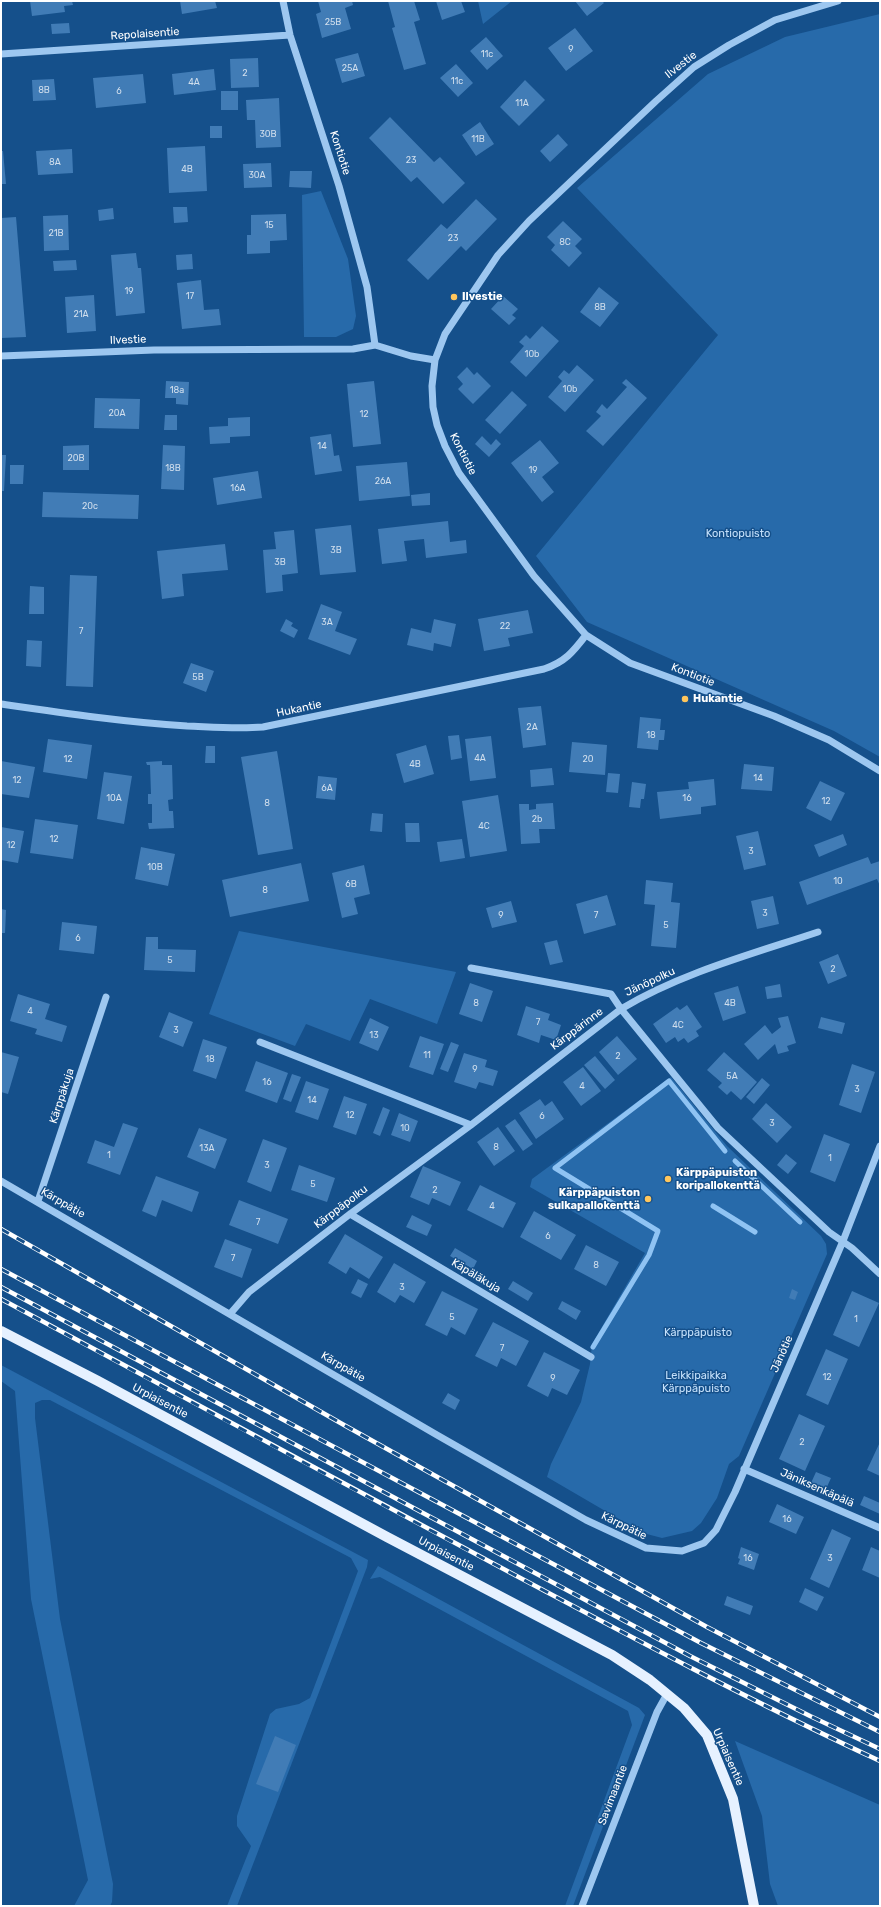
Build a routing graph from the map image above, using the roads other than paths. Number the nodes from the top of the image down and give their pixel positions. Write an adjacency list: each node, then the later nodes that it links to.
1 (283, 1): 3 (street, Kontiotie)
2 (838, 1): 7 (street, Ilvestie)
3 (290, 35): 4 (street, Repolaisentie); 5 (street, Kontiotie)
4 (1, 54)
5 (375, 345): 6 (street, Ilvestie); 7 (street)
6 (1, 356)
7 (435, 360): 8 (street, Kontiotie)
8 (586, 635): 9 (street, Hukantie); 10 (street, Kontiotie)
9 (1, 704)
10 (880, 771)
11 (818, 932): 14 (street, Jänöpolku)
12 (471, 968): 14 (street, Jänöpolku)
13 (106, 997): 19 (street, Kärppäkuja)
14 (621, 1009): 16 (street, Kärppärinne); 21 (street)
15 (260, 1042): 16 (street)
16 (471, 1125): 20 (street, Kärppäpolku)
17 (880, 1146): 21 (street, Jänötie)
18 (1, 1181): 19 (street, Kärppätie)
19 (38, 1202): 23 (street, Kärppätie)
20 (350, 1214): 23 (street, Kärppäpolku); 25 (street, Käpäläkuja)
21 (843, 1241): 22 (street); 26 (street, Jänötie)
22 (880, 1274)
23 (230, 1314): 28 (street, Kärppätie)
24 (1, 1331): 29 (main road, Urpiaisentie)
25 (590, 1356)
26 (744, 1468): 27 (street, Jäniksenkäpälä); 28 (street, Jänötie)
27 (880, 1528)
28 (682, 1551)
29 (667, 1694): 30 (street, Savimaantie); 31 (main road, Urpiaisentie)
30 (582, 1906)
31 (754, 1906)

